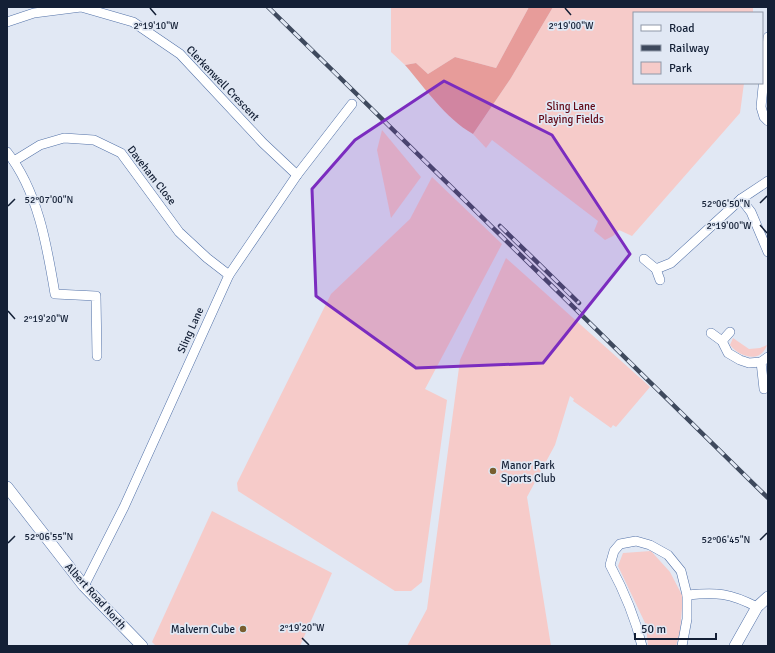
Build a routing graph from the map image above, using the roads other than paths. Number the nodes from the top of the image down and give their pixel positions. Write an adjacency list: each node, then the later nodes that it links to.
1 (7, 22): 7 (street, Clerkenwell Crescent)
2 (768, 37): 4 (street)
3 (352, 104): 7 (street, Sling Lane)
4 (768, 121)
5 (7, 152): 6 (street)
6 (14, 161): 13 (street, Daveham Close); 18 (street)
7 (297, 175): 13 (street, Sling Lane)
8 (768, 181): 9 (street)
9 (741, 199): 10 (street); 12 (street)
10 (768, 252)
11 (644, 260): 12 (street)
12 (656, 269): 14 (street)
13 (229, 275): 22 (street, Sling Lane)
14 (660, 280)
15 (730, 332): 17 (street)
16 (711, 333): 17 (street)
17 (722, 341): 19 (street)
18 (97, 356)
19 (764, 359): 20 (street)
20 (764, 389)
21 (7, 487): 22 (street, Albert Road North)
22 (84, 586): 26 (street, Albert Road North)
23 (688, 595): 25 (street); 27 (street); 28 (street)
24 (768, 596): 25 (street)
25 (757, 607): 29 (street)
26 (142, 646)
27 (642, 646)
28 (682, 646)
29 (735, 646)

